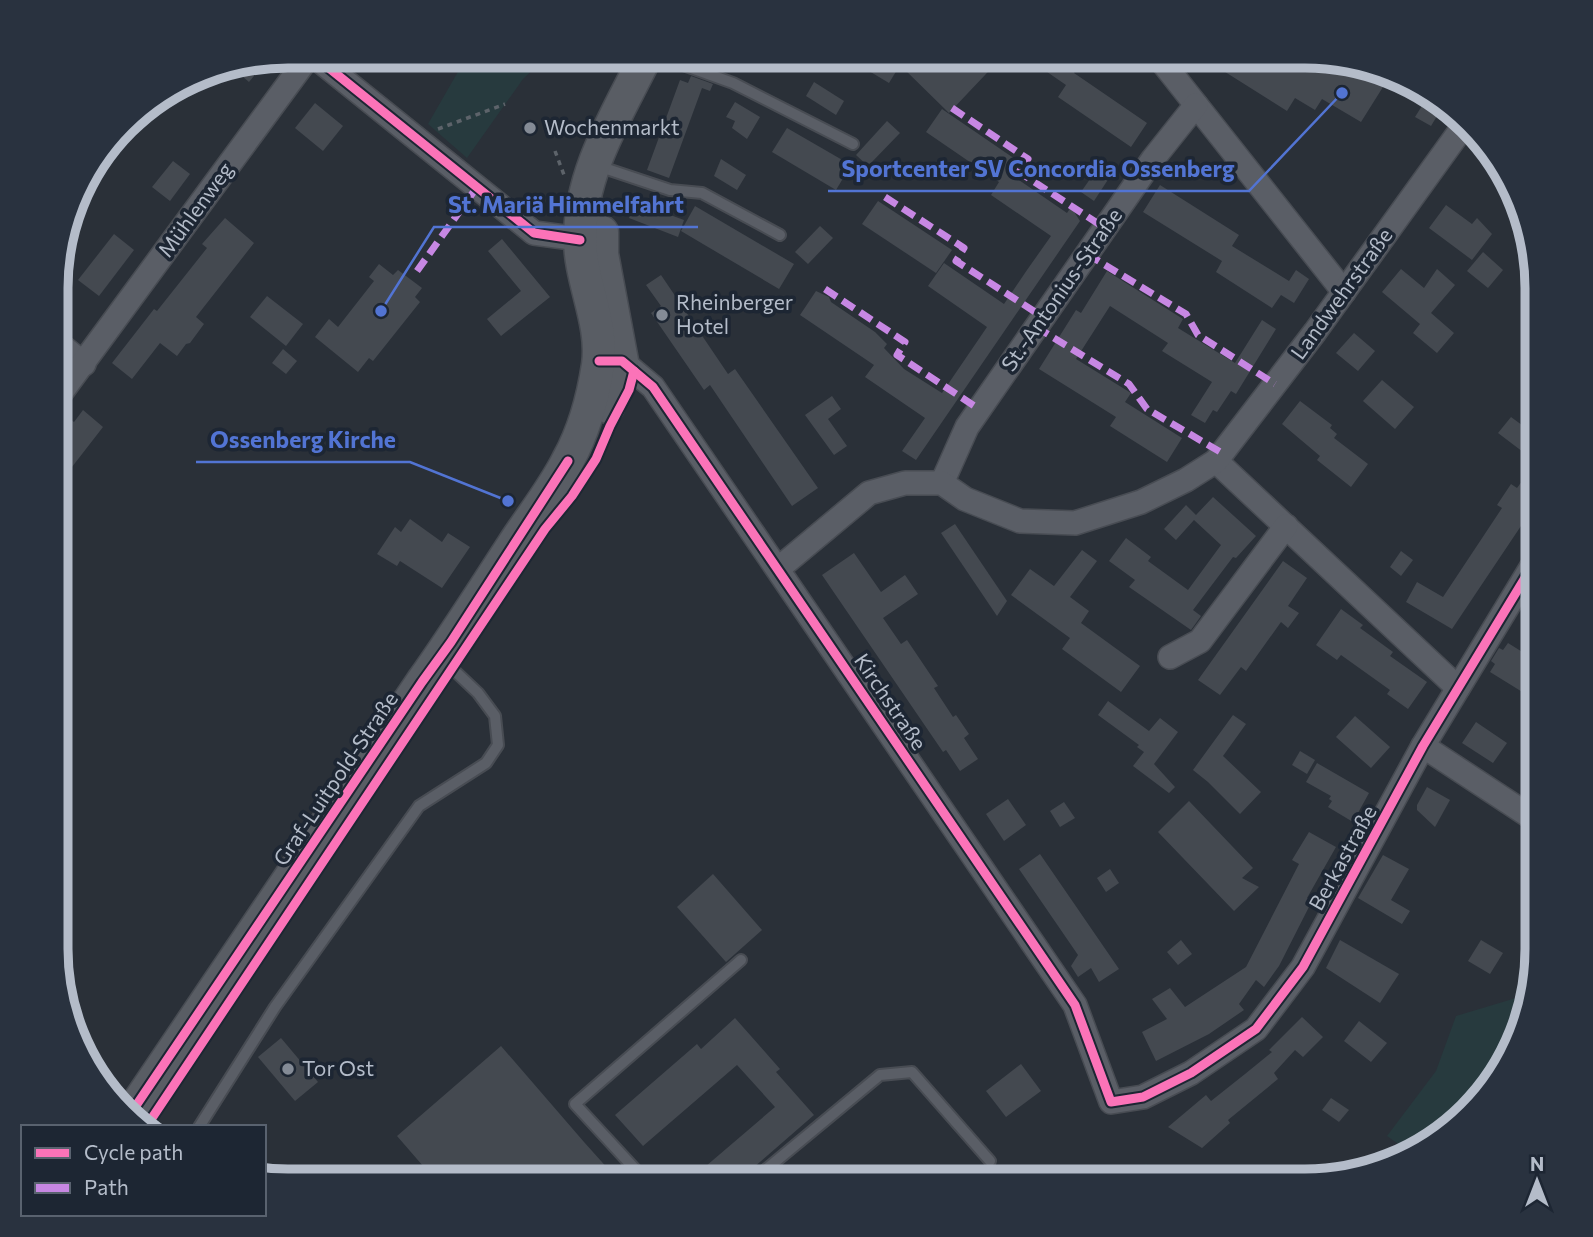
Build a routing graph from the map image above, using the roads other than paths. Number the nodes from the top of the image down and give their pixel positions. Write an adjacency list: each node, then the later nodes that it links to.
1 (302, 68): 15 (street, Mühlenweg)
2 (326, 68): 11 (street)
3 (640, 68): 9 (street, Graf-Luitpold-Straße)
4 (692, 68): 8 (lane)
5 (1168, 69): 6 (street)
6 (1196, 105): 12 (street); 18 (street, St.-Antonius-Straße)
7 (1459, 132): 12 (street, Landwehrstraße)
8 (853, 144)
9 (601, 156): 10 (lane); 11 (street, Graf-Luitpold-Straße)
10 (780, 234)
11 (591, 241): 14 (street, Graf-Luitpold-Straße)
12 (1344, 292): 17 (street, Landwehrstraße)
13 (68, 351): 15 (street)
14 (610, 361): 20 (street, Kirchstraße); 22 (street, Graf-Luitpold-Straße)
15 (83, 364): 16 (street, Mühlenweg)
16 (68, 384)
17 (1216, 461): 18 (street, Landwehrstraße); 19 (street)
18 (942, 484): 20 (street, Landwehrstraße)
19 (1286, 526): 23 (street); 24 (street)
20 (778, 569): 28 (street, Kirchstraße)
21 (1525, 578): 24 (street, Berkastraße)
22 (440, 657): 29 (street, Graf-Luitpold-Straße); 30 (lane)
23 (1170, 657)
24 (1458, 688): 25 (street, Berkastraße)
25 (1423, 746): 26 (street); 28 (street, Berkastraße)
26 (1524, 813)
27 (741, 960): 32 (lane)
28 (1111, 1102)
29 (135, 1106)
30 (200, 1125)
31 (990, 1161): 33 (lane)
32 (634, 1168)
33 (767, 1168)

